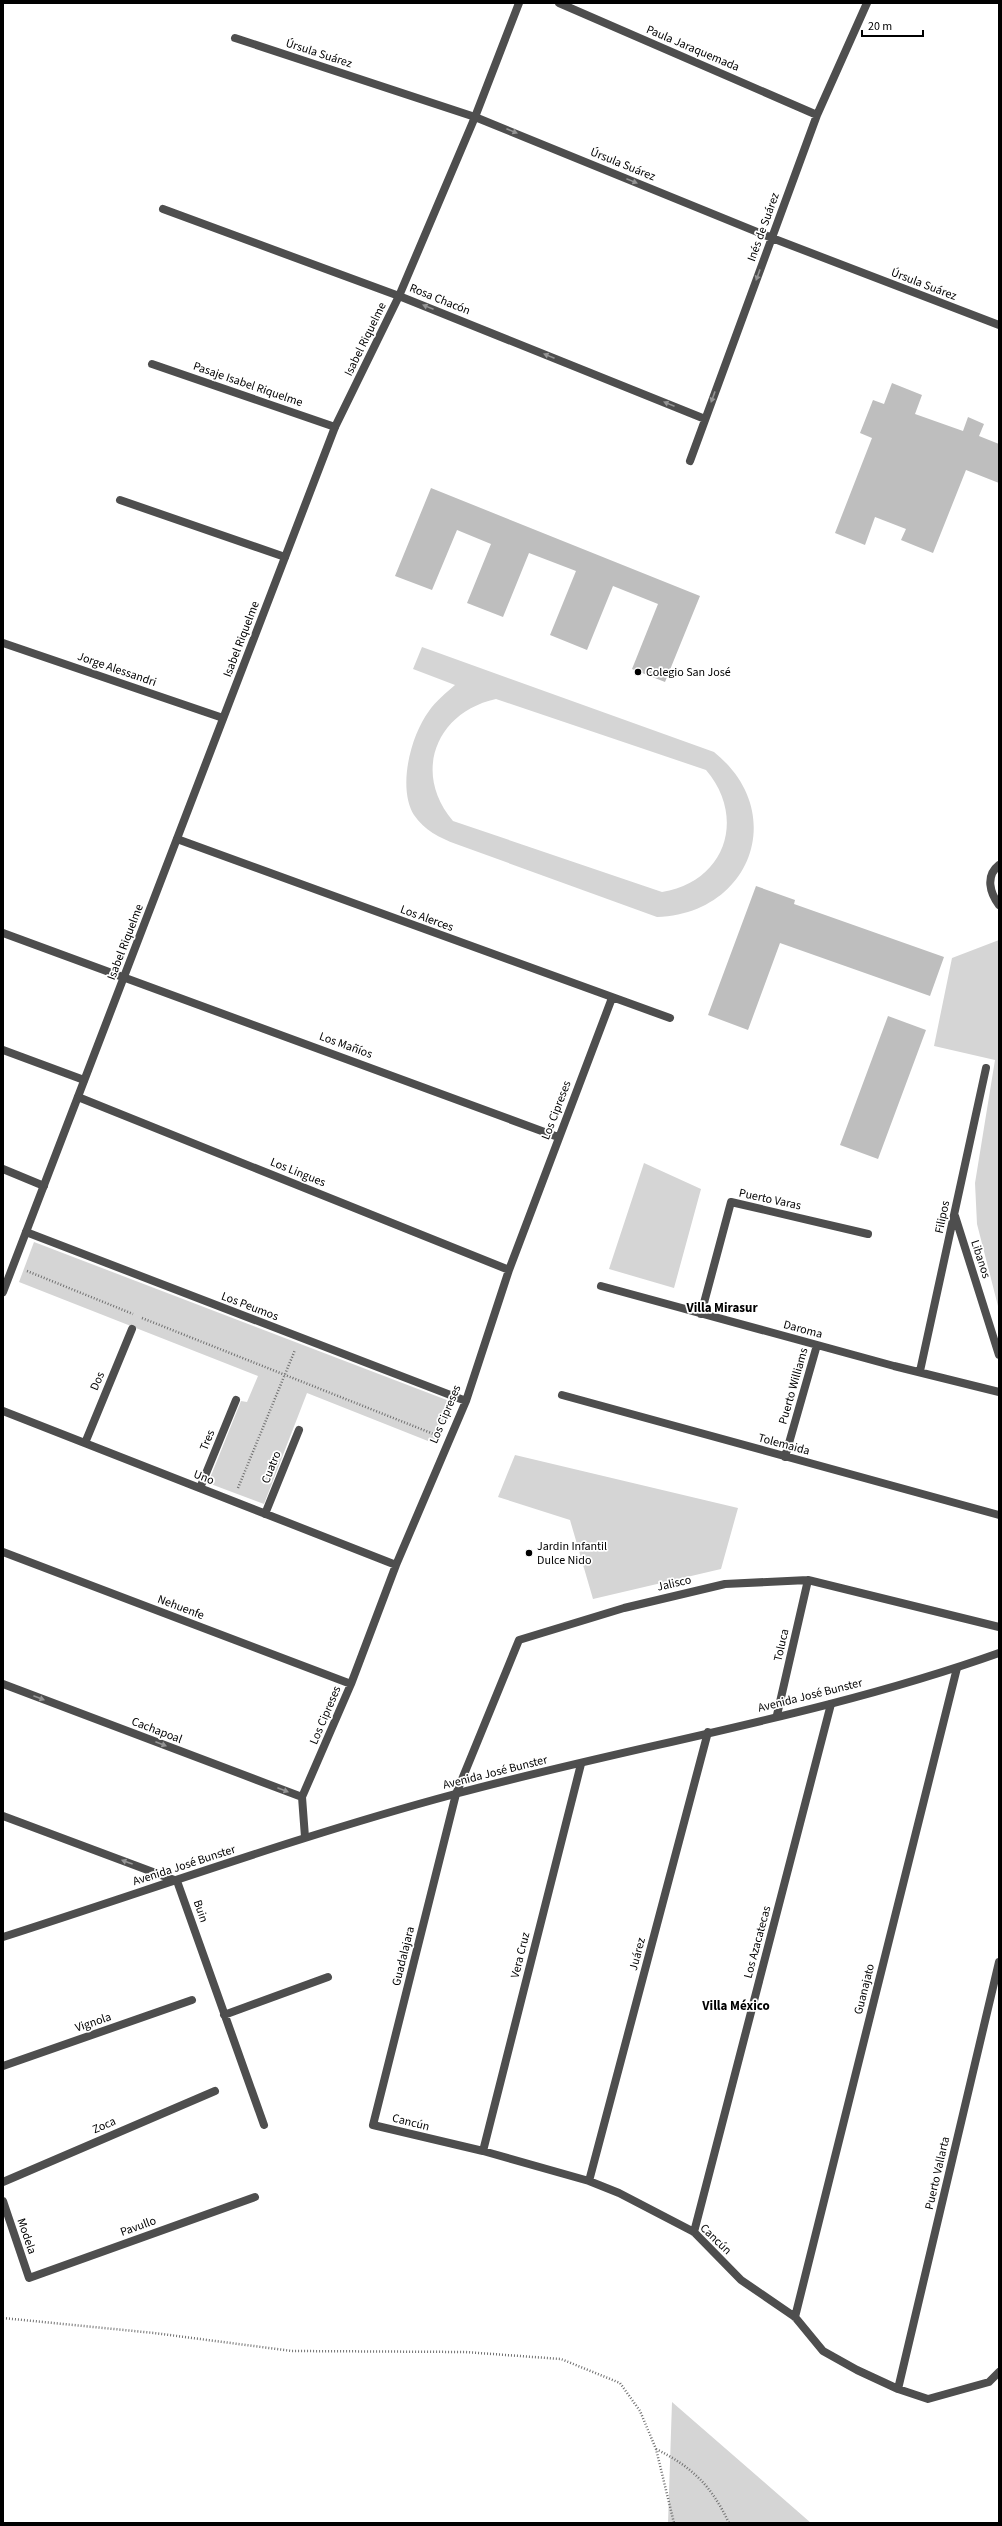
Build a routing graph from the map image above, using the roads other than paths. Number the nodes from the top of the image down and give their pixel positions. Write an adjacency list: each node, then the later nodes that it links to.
1 (519, 3): 6 (street, Isabel Riquelme)
2 (559, 3): 5 (street, Paula Jaraquemada)
3 (866, 3): 5 (street, Inés de Suárez)
4 (234, 38): 6 (street, Úrsula Suárez)
5 (817, 115): 8 (street, Inés de Suárez)
6 (476, 116): 8 (street, Úrsula Suárez, one-way to 8); 9 (street, Isabel Riquelme)
7 (163, 209): 9 (street, Rosa Chacón)
8 (772, 238): 10 (street, Úrsula Suárez); 12 (street, Inés de Suárez, one-way to 12)
9 (399, 296): 12 (street, Rosa Chacón, one-way to 9); 13 (street, Isabel Riquelme)
10 (999, 325)
11 (152, 364): 13 (street, Pasaje Isabel Riquelme)
12 (705, 419): 14 (street, Inés de Suárez)
13 (335, 427): 16 (street, Isabel Riquelme)
14 (690, 461)
15 (120, 500): 16 (street)
16 (285, 558): 18 (street, Isabel Riquelme)
17 (3, 643): 18 (street, Jorge Alessandri)
18 (223, 718): 19 (street, Isabel Riquelme)
19 (177, 839): 23 (street, Isabel Riquelme); 24 (street, Los Alerces)
20 (999, 865): 21 (street)
21 (999, 905)
22 (3, 933): 23 (street)
23 (124, 976): 28 (street, Isabel Riquelme); 30 (street, Los Mañíos)
24 (612, 998): 25 (street, Los Alerces); 30 (street, Los Cipreses)
25 (670, 1018)
26 (3, 1050): 28 (street)
27 (986, 1068): 33 (street, Filipos)
28 (84, 1080): 29 (street, Isabel Riquelme)
29 (78, 1096): 32 (street, Isabel Riquelme); 36 (street, Los Lingues)
30 (558, 1137): 36 (street, Los Cipreses)
31 (3, 1169): 32 (street)
32 (44, 1186): 34 (street, Isabel Riquelme)
33 (954, 1215): 42 (street, Libanos); 43 (street, Filipos)
34 (26, 1232): 38 (street, Isabel Riquelme); 47 (street, Los Peumos)
35 (868, 1234): 39 (street, Puerto Varas)
36 (509, 1270): 47 (street, Los Cipreses)
37 (601, 1286): 39 (street, Daroma)
38 (4, 1287)
39 (701, 1314): 41 (street, Daroma)
40 (132, 1329): 50 (street, Dos)
41 (817, 1345): 43 (street, Daroma); 51 (street, Puerto Williams)
42 (999, 1356)
43 (920, 1372): 44 (street, Daroma)
44 (999, 1392)
45 (562, 1395): 51 (street, Tolemaida)
46 (236, 1400): 52 (street, Tres)
47 (466, 1401): 56 (street, Los Cipreses)
48 (3, 1411): 50 (street, Uno)
49 (299, 1430): 53 (street, Cuatro)
50 (85, 1443): 52 (street, Uno)
51 (785, 1457): 54 (street, Tolemaida)
52 (200, 1488): 53 (street, Uno)
53 (265, 1514): 56 (street, Uno)
54 (999, 1515)
55 (3, 1552): 62 (street, Nehuenfe)
56 (396, 1565): 62 (street, Los Cipreses)
57 (808, 1580): 58 (street, Jalisco); 64 (street, Toluca); 67 (street, Jalisco)
58 (999, 1627)
59 (999, 1652): 60 (street, Avenida José Bunster)
60 (957, 1668): 63 (street, Avenida José Bunster); 88 (street, Guanajato)
61 (3, 1684): 68 (street, Cachapoal, one-way to 68)
62 (351, 1684): 68 (street, Los Cipreses)
63 (831, 1704): 64 (street, Avenida José Bunster); 86 (street, Los Azacatecas)
64 (777, 1716): 65 (street, Avenida José Bunster)
65 (708, 1732): 66 (street, Avenida José Bunster); 82 (street, Juárez)
66 (581, 1764): 67 (street, Avenida José Bunster); 81 (street, Vera Cruz)
67 (456, 1794): 70 (street, Avenida José Bunster); 80 (street, Guadalajara)
68 (302, 1797): 70 (street, Los Cipreses)
69 (3, 1816): 71 (street, one-way to 69)
70 (305, 1837): 71 (street, Avenida José Bunster)
71 (177, 1881): 72 (street, Avenida José Bunster); 76 (street, Buin)
72 (3, 1937)
73 (999, 1962): 90 (street, Puerto Vallarta)
74 (328, 1977): 76 (street)
75 (192, 2000): 77 (street, Vignola)
76 (224, 2015): 79 (street, Buin)
77 (3, 2066)
78 (215, 2091): 83 (street, Zoca)
79 (264, 2125)
80 (373, 2125): 81 (street, Cancún)
81 (483, 2152): 82 (street, Cancún)
82 (589, 2181): 86 (street, Cancún)
83 (3, 2182)
84 (255, 2197): 87 (street, Pavullo)
85 (3, 2201): 87 (street, Modela)
86 (694, 2232): 88 (street, Cancún)
87 (29, 2278)
88 (795, 2317): 90 (street, Cancún)
89 (999, 2372): 90 (street, Cancún)
90 (898, 2389)

